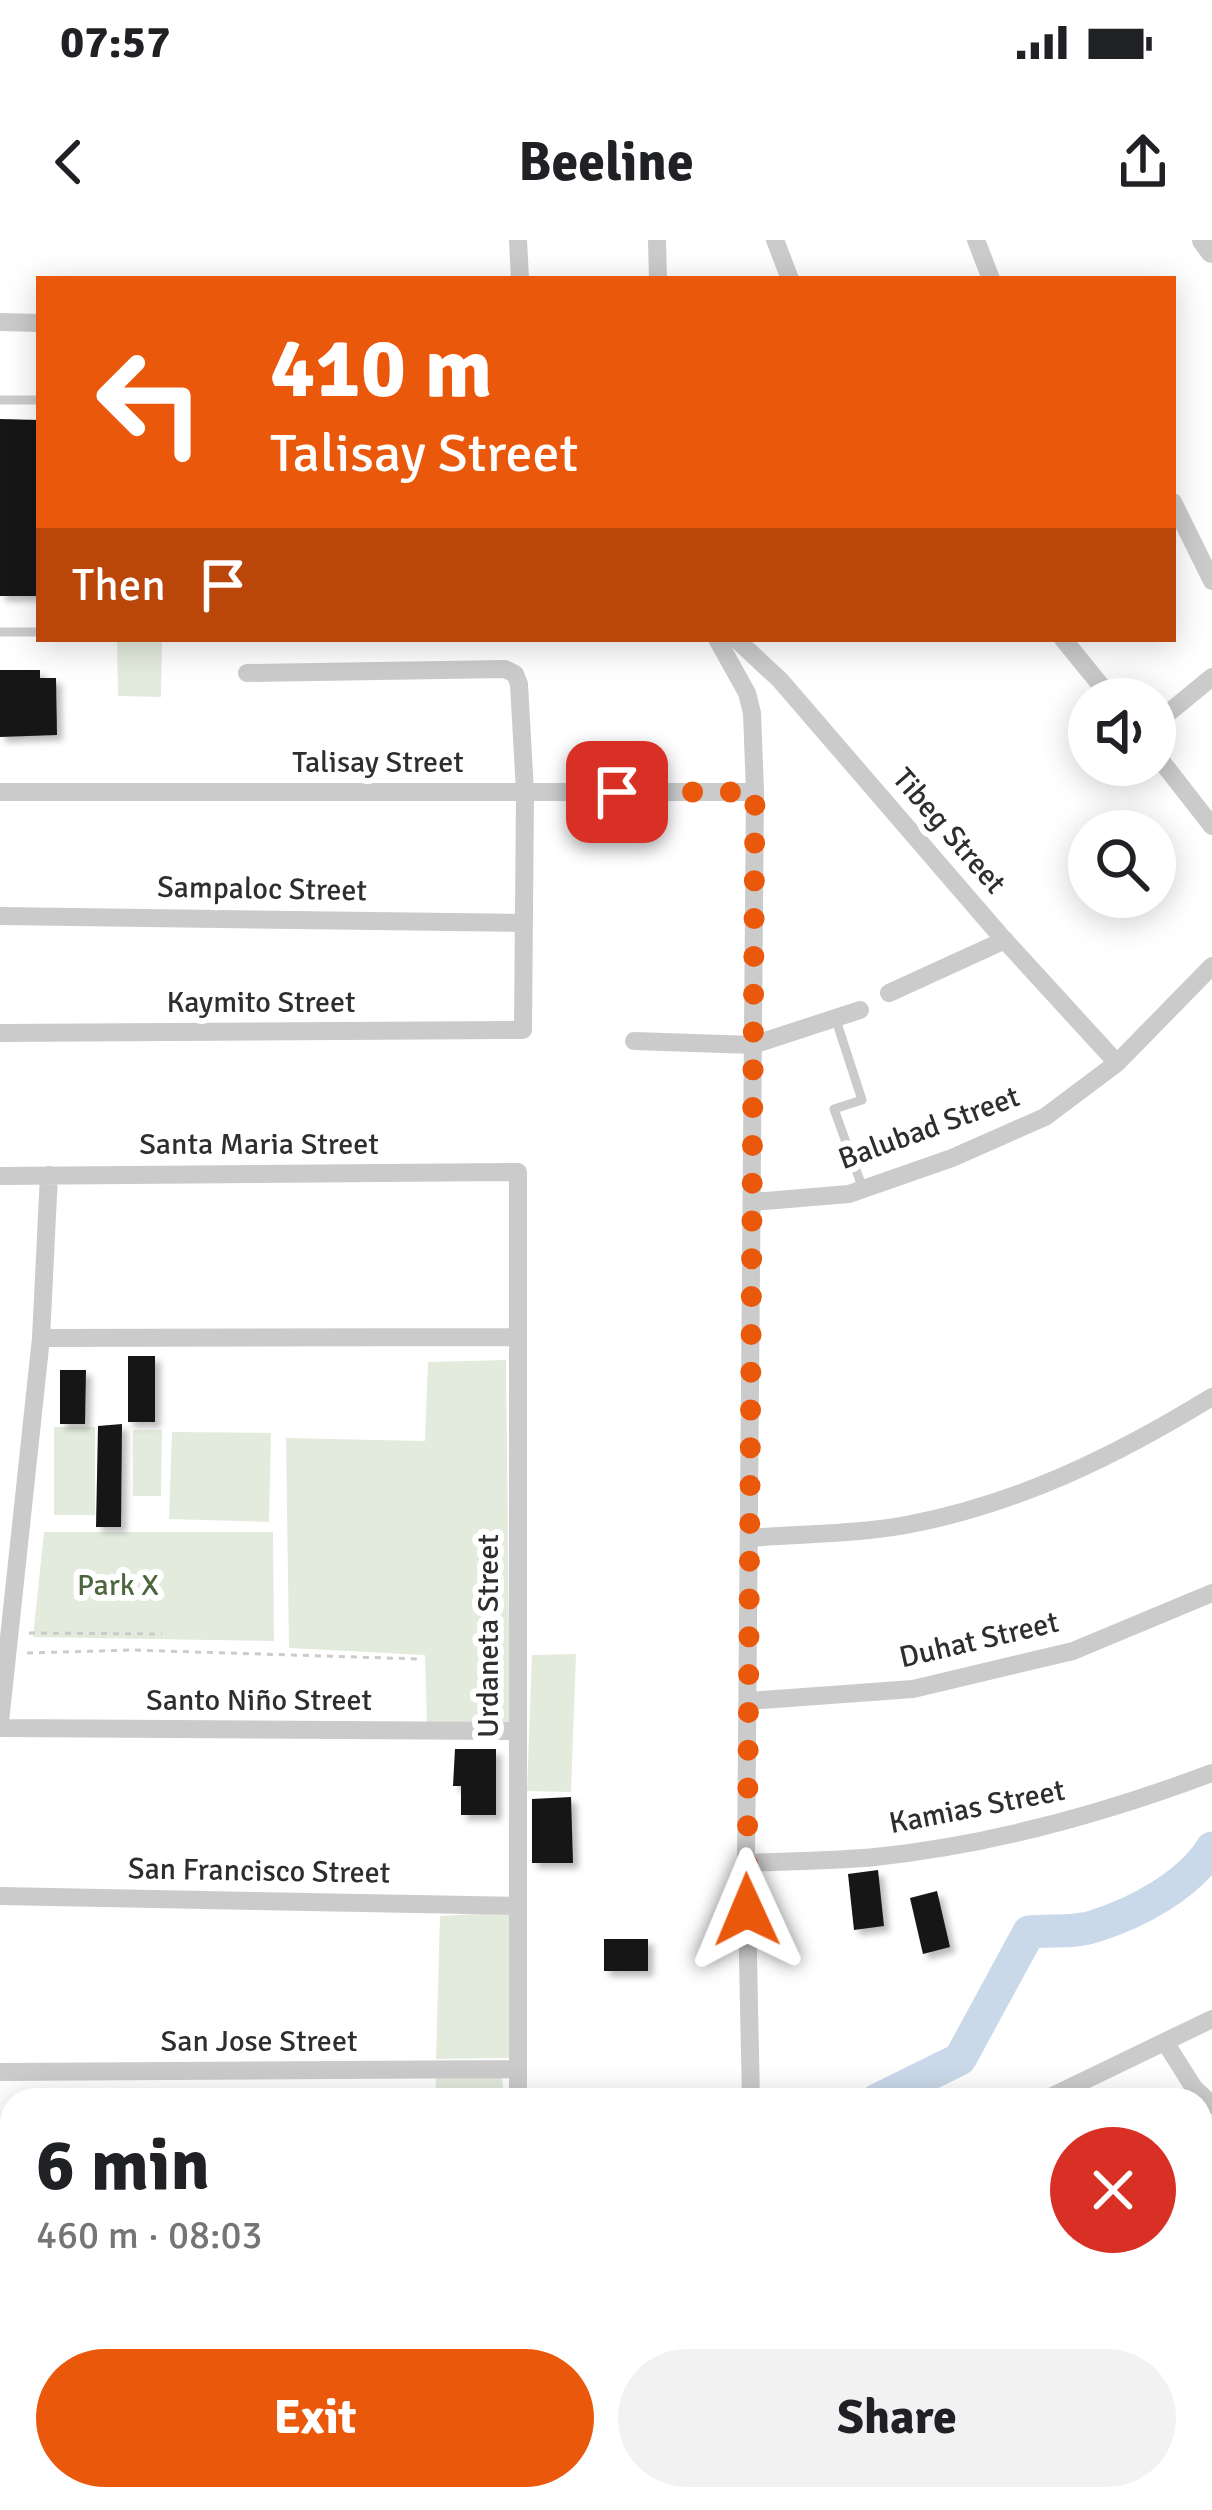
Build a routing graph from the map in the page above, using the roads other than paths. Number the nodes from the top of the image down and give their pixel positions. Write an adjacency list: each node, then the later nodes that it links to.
1 (518, 240): 7 (street)
2 (658, 240): 8 (street)
3 (775, 240): 9 (street)
4 (976, 240): 10 (street)
5 (1204, 240): 6 (street)
6 (1212, 251)
7 (520, 276)
8 (658, 276)
9 (789, 276)
10 (990, 276)
11 (0, 322): 12 (street)
12 (36, 323)
13 (0, 400): 14 (lane)
14 (36, 400)
15 (1176, 508): 16 (street)
16 (1212, 580)
17 (0, 632): 18 (lane)
18 (36, 632)
19 (719, 642): 29 (street)
20 (739, 642): 33 (street, Tibeg Street)
21 (1065, 642): 24 (street)
22 (248, 674): 28 (street)
23 (1212, 677): 25 (street)
24 (1095, 678)
25 (1176, 707)
26 (1176, 780): 30 (street)
27 (0, 792): 28 (street, Talisay Street)
28 (525, 792): 29 (street, Talisay Street); 32 (street)
29 (755, 792): 40 (street)
30 (1212, 826)
31 (0, 916): 32 (street, Sampaloc Street)
32 (524, 923): 38 (street, Kaymito Street)
33 (1005, 940): 35 (street); 41 (street, Tibeg Street)
34 (1212, 966): 41 (street, Balubad Street)
35 (889, 993)
36 (860, 1010): 37 (street)
37 (836, 1020): 40 (street); 45 (lane)
38 (0, 1033)
39 (634, 1041): 40 (street)
40 (753, 1045): 46 (street)
41 (1117, 1063): 45 (street, Balubad Street)
42 (518, 1172): 43 (street, Santa Maria Street); 47 (street, Urdaneta Street)
43 (49, 1175): 44 (street, Santa Maria Street); 48 (street)
44 (0, 1176)
45 (863, 1189): 46 (street, Balubad Street)
46 (752, 1202): 50 (street)
47 (518, 1337): 48 (street); 54 (street, Urdaneta Street)
48 (40, 1339): 53 (street)
49 (1212, 1397): 50 (street)
50 (749, 1538): 52 (street)
51 (1212, 1593): 52 (street, Duhat Street)
52 (748, 1701): 56 (street)
53 (0, 1725): 54 (street, Santo Niño Street)
54 (518, 1731): 58 (street, Urdaneta Street)
55 (1212, 1773): 56 (street, Kamias Street)
56 (746, 1863): 64 (street)
57 (0, 1896): 58 (street, San Francisco Street)
58 (518, 1906): 61 (street, Urdaneta Street)
59 (1212, 2019): 60 (street)
60 (1166, 2042): 65 (street); 66 (street)
61 (518, 2069): 62 (street, San Jose Street); 63 (street, Urdaneta Street)
62 (0, 2072)
63 (518, 2088)
64 (751, 2088)
65 (1069, 2088)
66 (1194, 2088)

